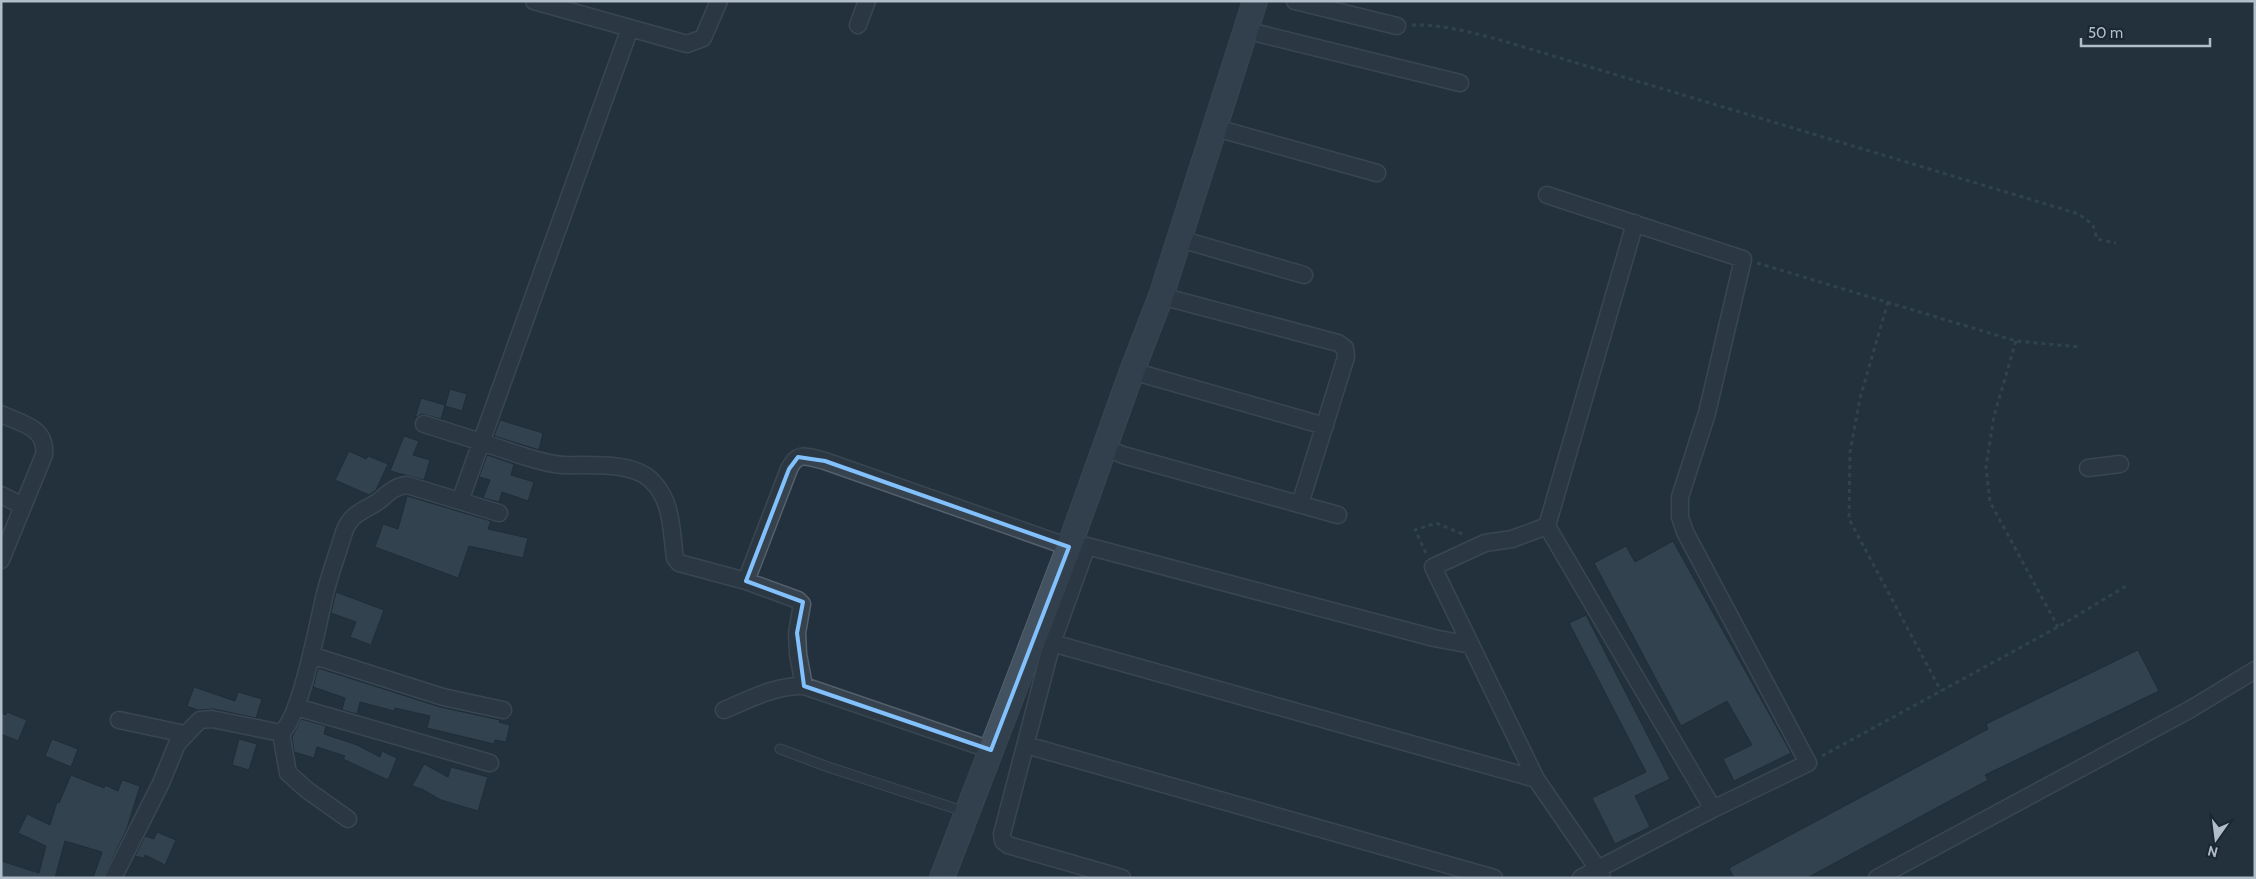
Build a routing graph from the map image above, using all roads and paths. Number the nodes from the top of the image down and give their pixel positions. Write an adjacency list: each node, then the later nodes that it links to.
1 (534, 1): 8 (street)
2 (719, 1): 8 (street)
3 (867, 1): 6 (street)
4 (1255, 1): 9 (street)
5 (1295, 1): 7 (street)
6 (858, 25)
7 (1397, 26): 16 (path)
8 (630, 28): 27 (street)
9 (1245, 30): 10 (street); 11 (street)
10 (1460, 83)
11 (1216, 128): 12 (street); 15 (street)
12 (1376, 173)
13 (1547, 195): 14 (street)
14 (1634, 223): 17 (street); 37 (street)
15 (1180, 239): 18 (street); 19 (street)
16 (2116, 242)
17 (1743, 259): 20 (path); 61 (street)
18 (1304, 275)
19 (1161, 296): 23 (street); 26 (street)
20 (1888, 302): 21 (path); 50 (path)
21 (2016, 342): 22 (path); 44 (path)
22 (2080, 347)
23 (1132, 372): 26 (street); 28 (street)
24 (1, 414): 34 (street)
25 (424, 424): 27 (street)
26 (1325, 426): 33 (street)
27 (482, 442): 32 (street); 42 (street)
28 (1104, 447): 33 (street); 39 (street)
29 (2120, 464): 30 (street)
30 (2088, 468)
31 (1, 495): 34 (street)
32 (460, 501): 35 (street); 47 (street)
33 (1300, 504): 36 (street)
34 (23, 506): 40 (street)
35 (499, 513)
36 (1338, 515)
37 (1547, 526): 38 (street); 63 (street)
38 (1485, 543): 41 (street); 41 (path)
39 (1069, 547): 42 (street); 59 (street)
40 (1, 560)
41 (1433, 567): 46 (street)
42 (746, 581): 49 (street)
43 (2126, 586): 44 (path)
44 (2058, 626): 50 (path)
45 (1052, 643): 46 (street); 57 (street); 62 (street)
46 (1471, 645): 62 (street)
47 (311, 655): 51 (street); 52 (street)
48 (2255, 670): 72 (street)
49 (804, 686): 53 (street); 59 (street)
50 (1941, 691): 61 (path)
51 (296, 706): 55 (street); 60 (street)
52 (502, 710)
53 (724, 710)
54 (119, 720): 56 (street)
55 (281, 732): 56 (street); 65 (street)
56 (185, 734): 67 (street)
57 (1026, 745): 69 (street); 70 (street)
58 (780, 749): 64 (lane)
59 (991, 750): 64 (street)
60 (490, 763)
61 (1808, 764): 63 (street)
62 (1536, 779): 66 (street)
63 (1713, 809): 66 (street)
64 (968, 812): 68 (street)
65 (348, 819)
66 (1600, 874): 71 (street)
67 (113, 878)
68 (942, 878)
69 (1122, 878)
70 (1494, 878)
71 (1581, 878)
72 (1877, 878)

